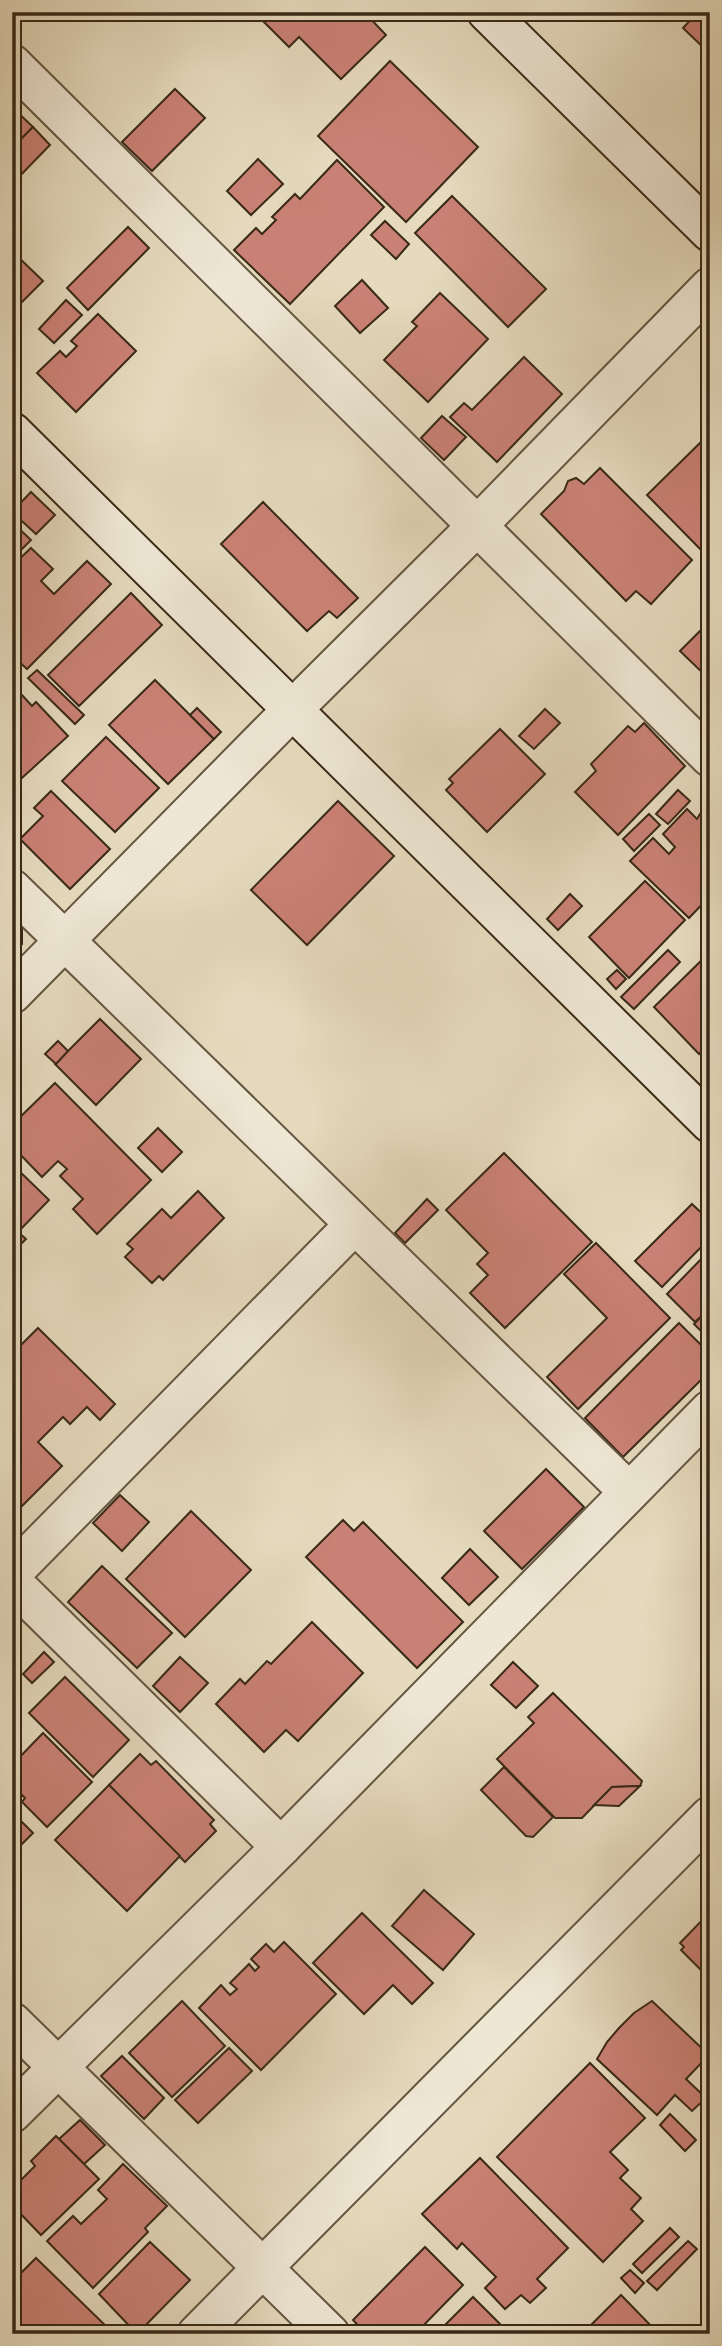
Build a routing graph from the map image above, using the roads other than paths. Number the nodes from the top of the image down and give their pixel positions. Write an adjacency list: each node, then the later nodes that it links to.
1 (486, 12): 3 (street)
2 (12, 64): 6 (street)
3 (710, 232)
4 (710, 288): 6 (street)
5 (12, 432): 7 (street)
6 (477, 526): 7 (street); 8 (street)
7 (292, 709): 10 (street); 12 (street)
8 (710, 757)
9 (12, 889): 10 (street)
10 (64, 940): 11 (street); 13 (street)
11 (12, 994)
12 (710, 1123)
13 (354, 1225): 15 (street); 16 (street)
14 (710, 1409): 15 (street)
15 (629, 1492): 19 (street)
16 (12, 1573)
17 (12, 1582): 19 (street)
18 (710, 1816): 23 (street)
19 (281, 1847): 21 (street)
20 (12, 2022): 21 (street)
21 (58, 2067): 22 (street); 23 (street)
22 (12, 2113)
23 (263, 2268): 24 (street); 25 (street)
24 (197, 2334)
25 (330, 2334)

